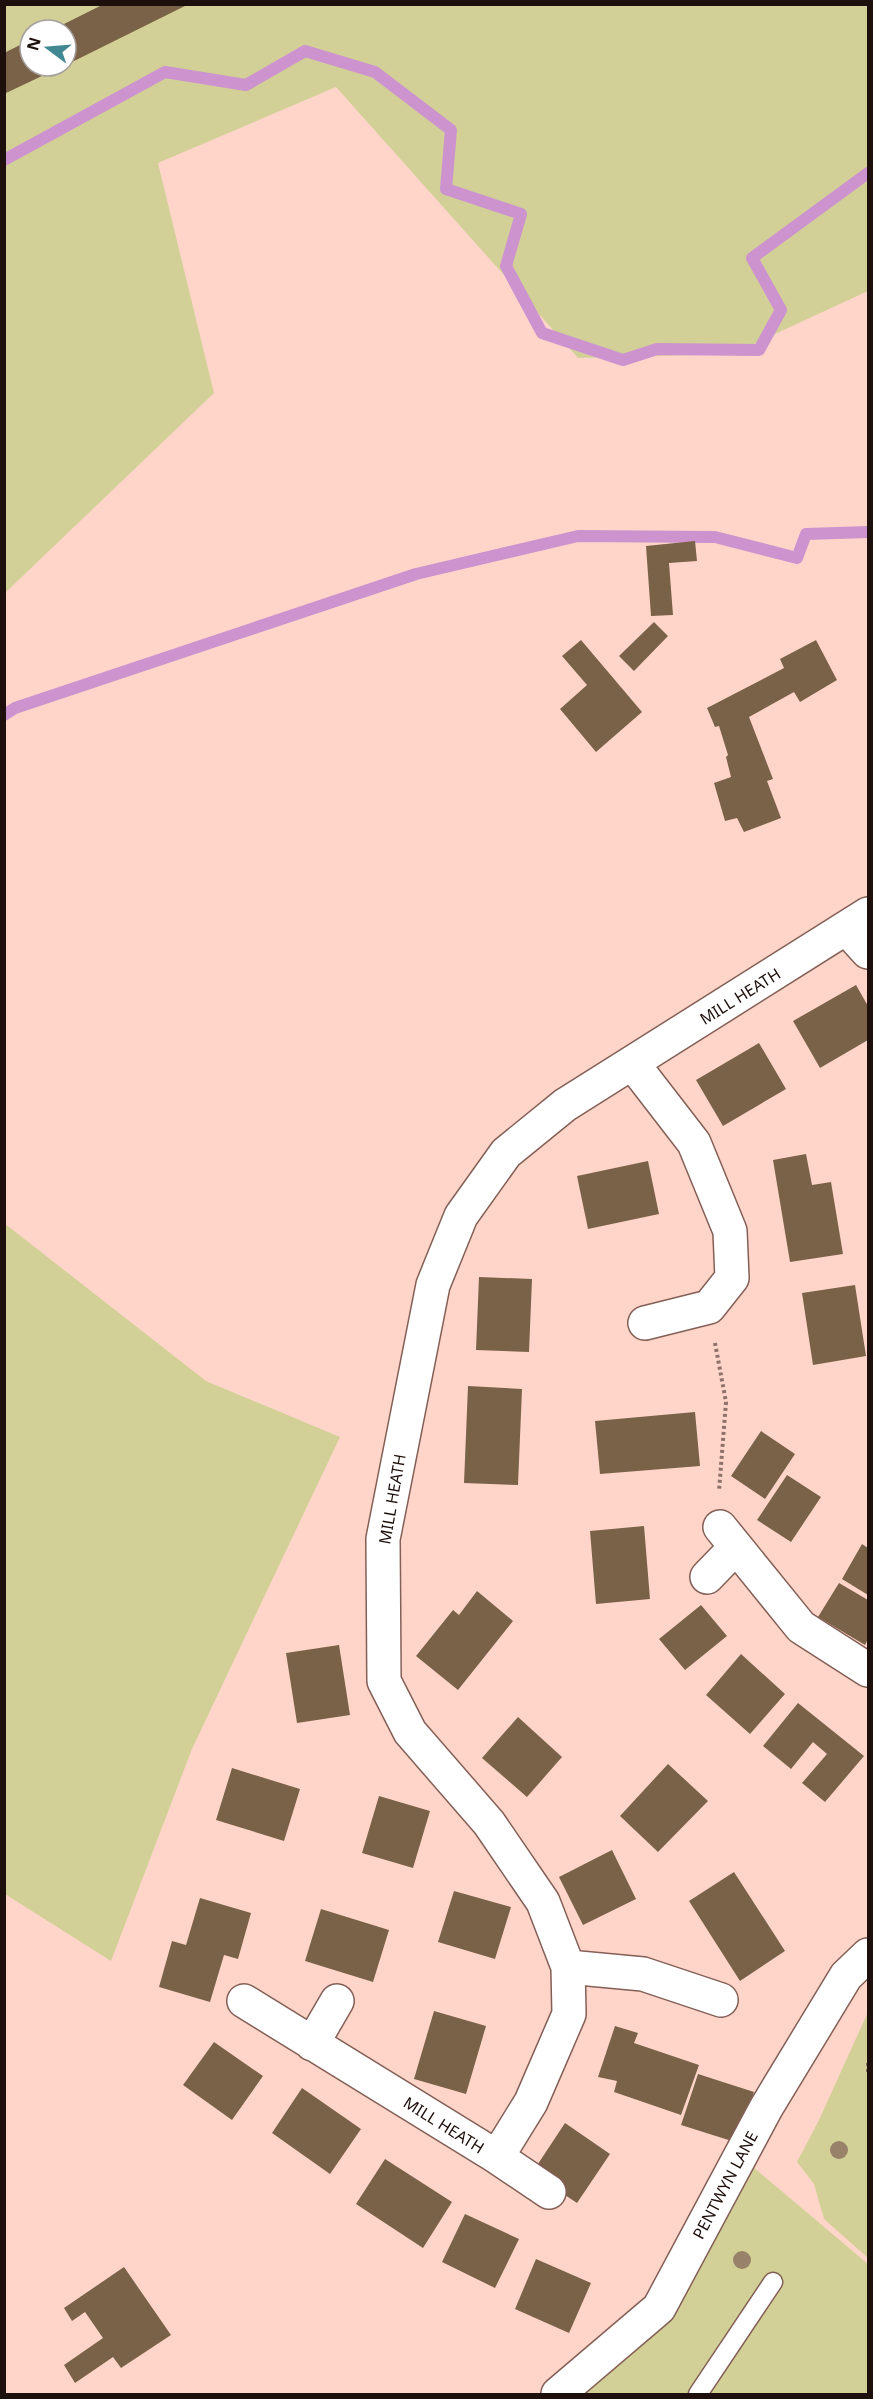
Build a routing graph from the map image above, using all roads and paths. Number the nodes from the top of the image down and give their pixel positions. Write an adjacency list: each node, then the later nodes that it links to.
1 (861, 932): 2 (street, MILL HEATH)
2 (633, 1064): 3 (street); 9 (street, MILL HEATH)
3 (709, 1307): 4 (street); 5 (path)
4 (645, 1323)
5 (728, 1537): 6 (street); 7 (street)
6 (707, 1577)
7 (868, 1670)
8 (868, 1954): 19 (street, PENTWYN LANE)
9 (568, 1966): 10 (street); 16 (street, MILL HEATH)
10 (721, 2000)
11 (244, 2001): 13 (street, MILL HEATH)
12 (337, 2001): 13 (street)
13 (312, 2044): 16 (street, MILL HEATH)
14 (868, 2063): 15 (path)
15 (868, 2073)
16 (497, 2157): 17 (street)
17 (549, 2192)
18 (772, 2282): 20 (lane)
19 (558, 2394)
20 (698, 2394)

